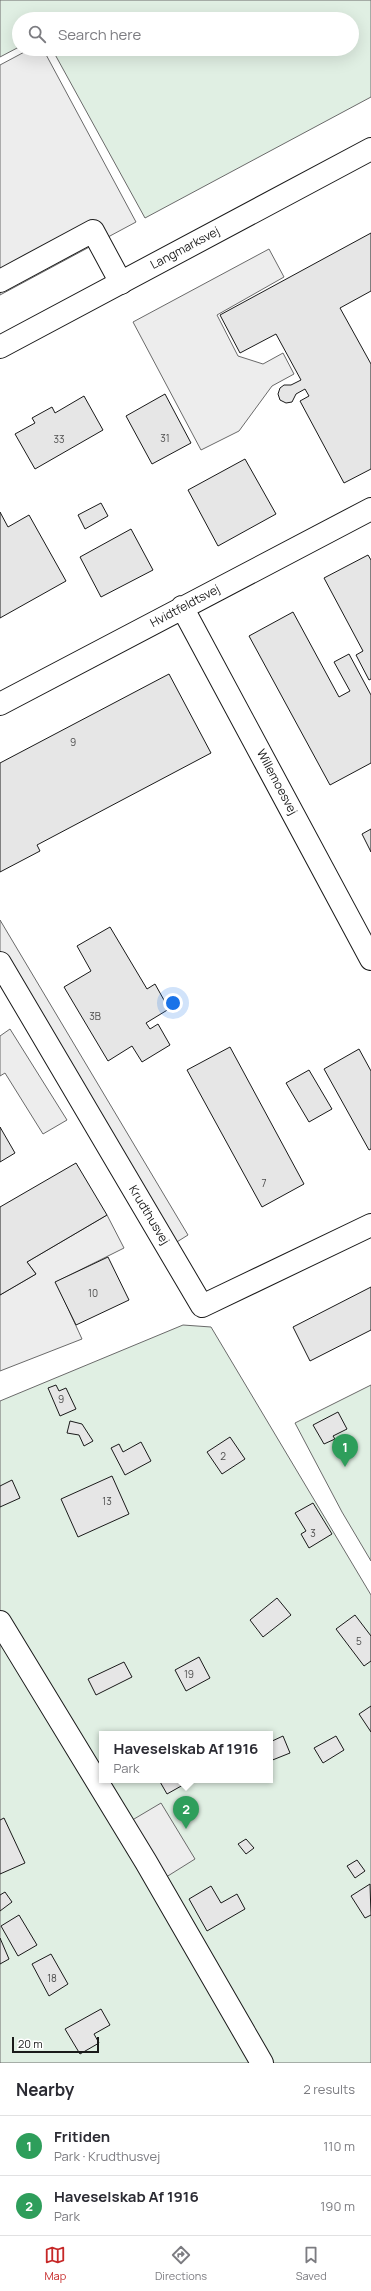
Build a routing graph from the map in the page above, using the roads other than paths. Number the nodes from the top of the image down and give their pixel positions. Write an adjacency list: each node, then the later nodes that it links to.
1 (371, 149): 3 (street, Langmarksvej)
2 (0, 281): 3 (street)
3 (121, 283): 4 (street, Langmarksvej)
4 (0, 347)
5 (371, 509): 6 (street, Hvidtfeldtsvej)
6 (182, 607): 7 (street, Hvidtfeldtsvej); 8 (street, Willemoesvej)
7 (0, 704)
8 (371, 958)
9 (0, 963): 10 (street, Krudthusvej)
10 (371, 1225)
11 (0, 1622): 12 (street)
12 (262, 2063)

